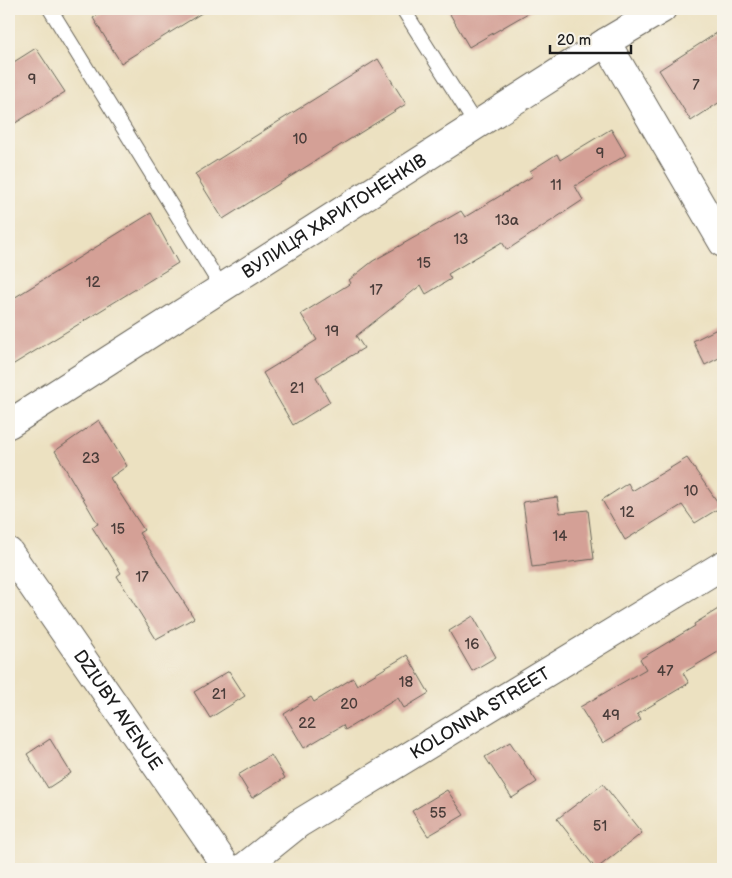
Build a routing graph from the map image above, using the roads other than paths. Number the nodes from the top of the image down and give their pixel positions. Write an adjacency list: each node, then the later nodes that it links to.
1 (50, 9): 7 (lane)
2 (403, 9): 5 (lane)
3 (662, 9): 4 (street, ВУЛИЦЯ ХАРИТОНЕНКІВ)
4 (606, 42): 5 (street, ВУЛИЦЯ ХАРИТОНЕНКІВ); 6 (street)
5 (476, 125): 7 (street, ВУЛИЦЯ ХАРИТОНЕНКІВ)
6 (723, 243)
7 (222, 288): 8 (street, ВУЛИЦЯ ХАРИТОНЕНКІВ)
8 (9, 424)
9 (9, 552): 11 (street, DZIUBY AVENUE)
10 (723, 565): 12 (street, KOLONNA STREET)
11 (228, 869)
12 (242, 869)

